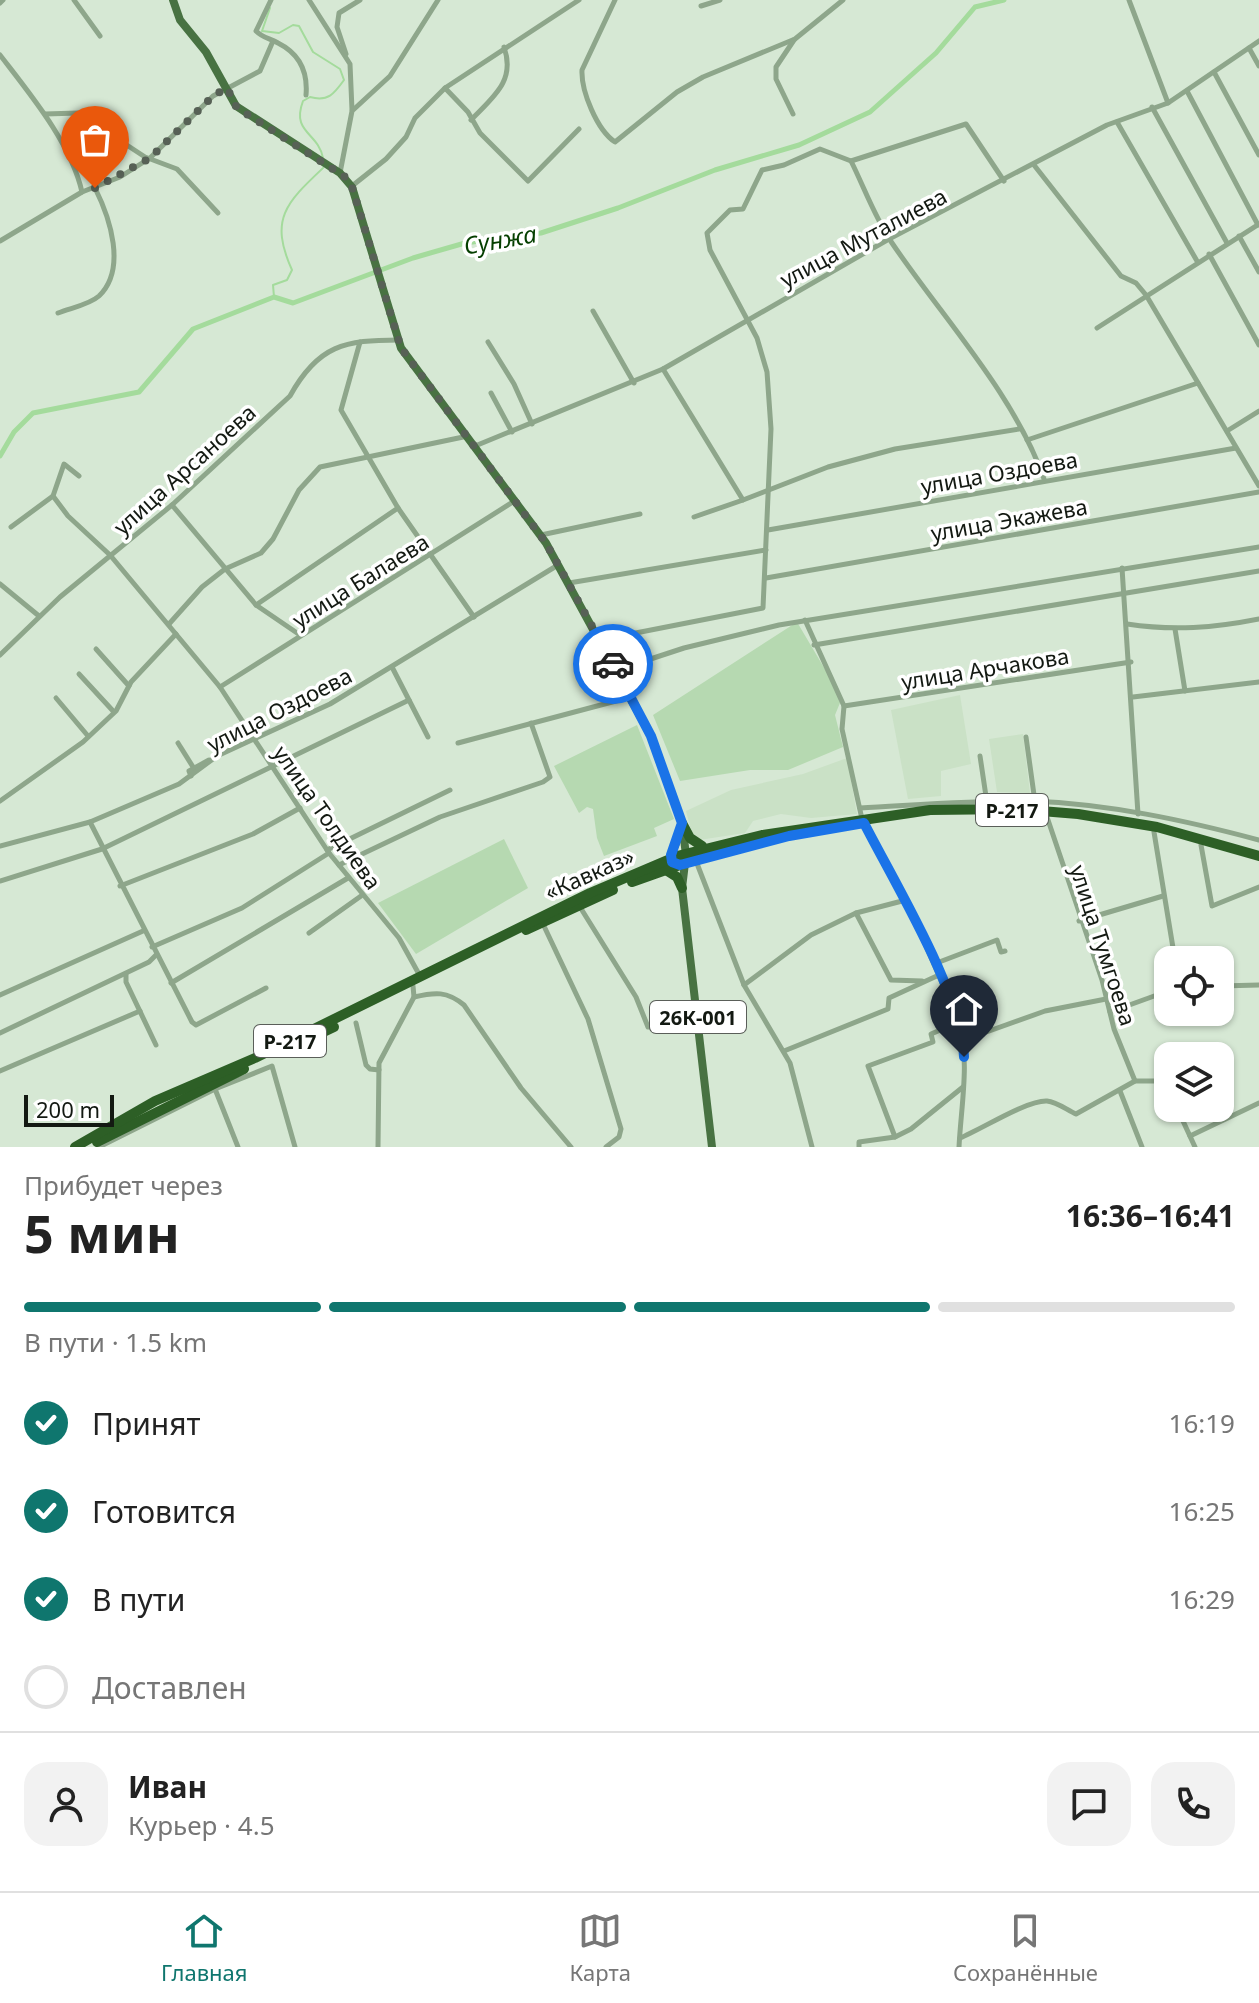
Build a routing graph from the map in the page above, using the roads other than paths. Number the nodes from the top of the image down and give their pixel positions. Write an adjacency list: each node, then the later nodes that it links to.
1 (74, 0): 13 (street)
2 (173, 0): 23 (main road)
3 (271, 0): 15 (street)
4 (309, 0): 20 (street)
5 (360, 0): 20 (street)
6 (438, 0): 29 (street)
7 (579, 0): 17 (street)
8 (615, 0): 14 (street)
9 (720, 0): 12 (street)
10 (843, 0): 14 (street)
11 (1129, 0): 27 (street)
12 (701, 6)
13 (100, 36)
14 (795, 39): 31 (street)
15 (273, 41): 23 (street); 26 (street)
16 (1259, 41): 18 (street, улица Муталиева)
17 (504, 47): 24 (street); 32 (street)
18 (1249, 48): 21 (street); 22 (street, улица Муталиева)
19 (0, 55): 30 (street)
20 (350, 64): 29 (street)
21 (1259, 66)
22 (1214, 72): 25 (street, улица Муталиева); 35 (street)
23 (227, 88): 36 (street); 39 (main road)
24 (445, 88): 32 (street); 41 (street)
25 (1187, 91): 27 (street, улица Муталиева); 45 (street)
26 (306, 95)
27 (1168, 103): 28 (street, улица Муталиева)
28 (1152, 107): 33 (street, улица Муталиева); 49 (street)
29 (352, 111): 39 (street)
30 (45, 114): 36 (street); 43 (street)
31 (793, 114)
32 (471, 120): 34 (street)
33 (1117, 122): 38 (street, улица Муталиева); 51 (street)
34 (579, 129)
35 (1259, 155)
36 (150, 158): 42 (street); 44 (street)
37 (851, 161): 40 (street); 47 (street); 56 (street)
38 (1034, 165): 40 (street, улица Муталиева); 53 (street)
39 (340, 173): 41 (main road)
40 (1004, 181): 47 (street, улица Муталиева)
41 (352, 187): 58 (main road)
42 (95, 188): 43 (street); 55 (street)
43 (82, 192): 48 (street)
44 (218, 213)
45 (1258, 224): 46 (street)
46 (1239, 236): 49 (street); 52 (street)
47 (889, 239): 56 (street, улица Муталиева); 68 (street)
48 (0, 241)
49 (1227, 243): 50 (street)
50 (1209, 254): 51 (street); 61 (street)
51 (1197, 261): 53 (street)
52 (1259, 272)
53 (1146, 295): 57 (street); 64 (street)
54 (593, 311): 63 (street)
55 (58, 313)
56 (748, 317): 62 (street, улица Муталиева); 79 (street)
57 (1097, 328)
58 (401, 340): 59 (street, улица Арсаноева); 71 (main road)
59 (360, 342): 75 (street); 83 (street, улица Арсаноева)
60 (488, 342): 67 (street)
61 (1259, 345)
62 (663, 369): 63 (street, улица Муталиева); 82 (street)
63 (634, 383): 67 (street, улица Муталиева)
64 (1198, 383): 69 (street); 72 (street)
65 (491, 393): 70 (street)
66 (1259, 411): 69 (street)
67 (532, 424): 70 (street, улица Муталиева)
68 (1019, 429): 72 (street); 79 (street)
69 (1227, 431): 74 (street)
70 (512, 432): 73 (street, улица Муталиева)
71 (468, 436): 73 (main road); 75 (street)
72 (1027, 440): 77 (street)
73 (475, 446): 81 (main road)
74 (1236, 448): 77 (street, улица Оздоева); 78 (street)
75 (366, 455): 84 (street); 96 (street)
76 (79, 476): 80 (street)
77 (1044, 479): 88 (street, улица Оздоева)
78 (1259, 489): 98 (street, улица Экажева)
79 (768, 490): 82 (street); 88 (street)
80 (53, 496): 87 (street); 92 (street, улица Толдиева)
81 (516, 500): 89 (main road); 93 (street, улица Балаева)
82 (743, 500): 86 (street)
83 (172, 505): 92 (street, улица Арсаноева); 96 (street)
84 (398, 508): 93 (street); 102 (street)
85 (640, 514): 89 (street)
86 (694, 517)
87 (11, 527)
88 (768, 530): 91 (street)
89 (540, 535): 94 (main road)
90 (1259, 547): 95 (street)
91 (766, 550): 98 (street); 100 (street)
92 (110, 555): 103 (street, улица Арсаноева); 107 (street, улица Толдиева)
93 (429, 555): 104 (street); 111 (street, улица Балаева)
94 (558, 565): 100 (main road); 104 (street, улица Оздоева)
95 (1122, 568): 101 (street); 106 (street)
96 (225, 569): 102 (street); 107 (street)
97 (1259, 571): 101 (street)
98 (766, 578): 112 (street)
99 (0, 584): 103 (street)
100 (568, 584): 112 (main road)
101 (1124, 591): 108 (street); 113 (street)
102 (256, 605): 111 (street)
103 (39, 616): 115 (street, улица Арсаноева)
104 (474, 617): 117 (street, улица Оздоева)
105 (1259, 619): 109 (street)
106 (805, 620): 113 (street); 118 (street)
107 (169, 624): 110 (street, улица Толдиева)
108 (1127, 624): 109 (street); 116 (street)
109 (1175, 629): 123 (street)
110 (176, 634): 121 (street); 122 (street, улица Толдиева)
111 (300, 635): 122 (street, улица Балаева)
112 (600, 640): 118 (main road)
113 (814, 645): 128 (street)
114 (96, 649): 121 (street)
115 (0, 655)
116 (1131, 662): 125 (street); 128 (street, улица Арчакова)
117 (392, 667): 127 (street); 134 (street, улица Оздоева)
118 (617, 670): 124 (main road)
119 (79, 674): 129 (street)
120 (1259, 682): 123 (street)
121 (129, 686): 129 (street)
122 (220, 687): 134 (street, улица Толдиева)
123 (1185, 691): 125 (street)
124 (632, 697): 130 (street); 151 (main road)
125 (1133, 697): 149 (street)
126 (56, 698): 131 (street)
127 (409, 700): 132 (street); 140 (street)
128 (844, 706): 147 (street)
129 (114, 712): 131 (street)
130 (531, 723): 136 (street); 162 (street)
131 (88, 736): 143 (street)
132 (428, 737)
133 (1026, 737): 144 (street)
134 (254, 739): 137 (street, улица Оздоева); 140 (street, улица Толдиева)
135 (178, 743): 139 (street)
136 (458, 743)
137 (217, 756): 139 (street); 141 (street, улица Оздоева)
138 (980, 756): 145 (street)
139 (193, 767): 141 (street)
140 (271, 767): 146 (street, улица Толдиева); 158 (street)
141 (191, 776): 150 (street, улица Оздоева)
142 (450, 790): 159 (street)
143 (0, 801)
144 (1035, 802): 145 (street); 149 (street)
145 (987, 803): 147 (street)
146 (300, 808): 159 (street, улица Толдиева); 165 (street)
147 (862, 817): 148 (highway, «Кавказ» / Р-217); 149 (highway, «Кавказ» / Р-217); 152 (highway, «Кавказ» / Р-217); 170 (street)
148 (1047, 817): 153 (highway, «Кавказ» / Р-217); 173 (street, улица Тумгоева)
149 (1137, 818): 154 (street); 160 (highway, «Кавказ» / Р-217)
150 (90, 822): 156 (street, улица Оздоева); 158 (street)
151 (682, 823): 157 (highway); 161 (main road); 161 (main road)
152 (789, 832): 157 (highway); 161 (highway, «Кавказ» / Р-217); 177 (highway, «Кавказ» / Р-217)
153 (1154, 832): 155 (highway, «Кавказ» / Р-217); 169 (street)
154 (1259, 840)
155 (1201, 845): 160 (highway, «Кавказ» / Р-217); 166 (street)
156 (0, 846)
157 (702, 846): 161 (highway)
158 (102, 849): 164 (street); 165 (street)
159 (328, 852): 162 (street, улица Толдиева); 179 (street)
160 (1259, 858)
161 (680, 859): 167 (highway); 171 (highway, Р-217); 177 (highway); 188 (street)
162 (339, 865): 163 (street, улица Толдиева)
163 (348, 878): 168 (street, улица Толдиева); 187 (street)
164 (0, 881)
165 (120, 886): 175 (street)
166 (1259, 887)
167 (682, 888): 197 (main road, 26К-001)
168 (361, 896): 176 (street); 185 (street, улица Толдиева)
169 (1163, 896): 173 (street); 178 (street)
170 (906, 900): 172 (street); 182 (street)
171 (580, 906): 174 (highway, Р-217); 197 (street)
172 (856, 913): 186 (street); 188 (street)
173 (1079, 921): 195 (street, улица Тумгоева)
174 (543, 924): 177 (highway, Р-217); 223 (street)
175 (143, 931): 179 (street); 193 (street)
176 (309, 933)
177 (504, 936): 185 (highway, «Кавказ» / Р-217); 192 (highway, «Кавказ» / Р-217)
178 (1172, 946)
179 (152, 947): 181 (street)
180 (1005, 951): 182 (street)
181 (157, 955): 183 (street); 187 (street)
182 (934, 964): 184 (street)
183 (126, 974): 196 (street); 201 (street)
184 (939, 975): 186 (street); 199 (street)
185 (420, 976): 218 (highway, «Кавказ» / Р-217)
186 (923, 981): 204 (street)
187 (171, 983): 191 (street)
188 (744, 985): 204 (street)
189 (1259, 985): 190 (street)
190 (1234, 986)
191 (266, 988)
192 (413, 991): 205 (street); 217 (highway, «Кавказ» / Р-217); 222 (street)
193 (0, 995)
194 (1154, 996): 198 (street)
195 (1106, 999): 198 (street, улица Тумгоева); 202 (street)
196 (140, 1011): 203 (street); 206 (street)
197 (698, 1012): 224 (main road, 26К-001)
198 (1110, 1012): 208 (street, улица Тумгоева)
199 (959, 1022): 202 (street); 215 (street)
200 (356, 1023): 205 (street)
201 (0, 1033)
202 (964, 1040): 209 (street)
203 (156, 1045)
204 (784, 1051): 225 (street)
205 (379, 1070): 221 (street)
206 (0, 1071)
207 (1154, 1079): 208 (street)
208 (1135, 1081): 211 (street)
209 (963, 1086): 215 (street); 216 (street)
210 (215, 1089): 217 (street); 219 (street); 220 (street)
211 (1120, 1091): 216 (street); 228 (street)
212 (1259, 1103): 214 (street)
213 (1184, 1122): 214 (street)
214 (1190, 1136): 229 (street)
215 (895, 1137): 226 (street)
216 (960, 1138): 227 (street)
217 (95, 1146)
218 (75, 1147)
219 (238, 1147)
220 (295, 1147)
221 (378, 1147)
222 (571, 1147)
223 (606, 1147)
224 (712, 1147)
225 (812, 1147)
226 (859, 1147)
227 (959, 1147)
228 (1142, 1147)
229 (1195, 1147)

